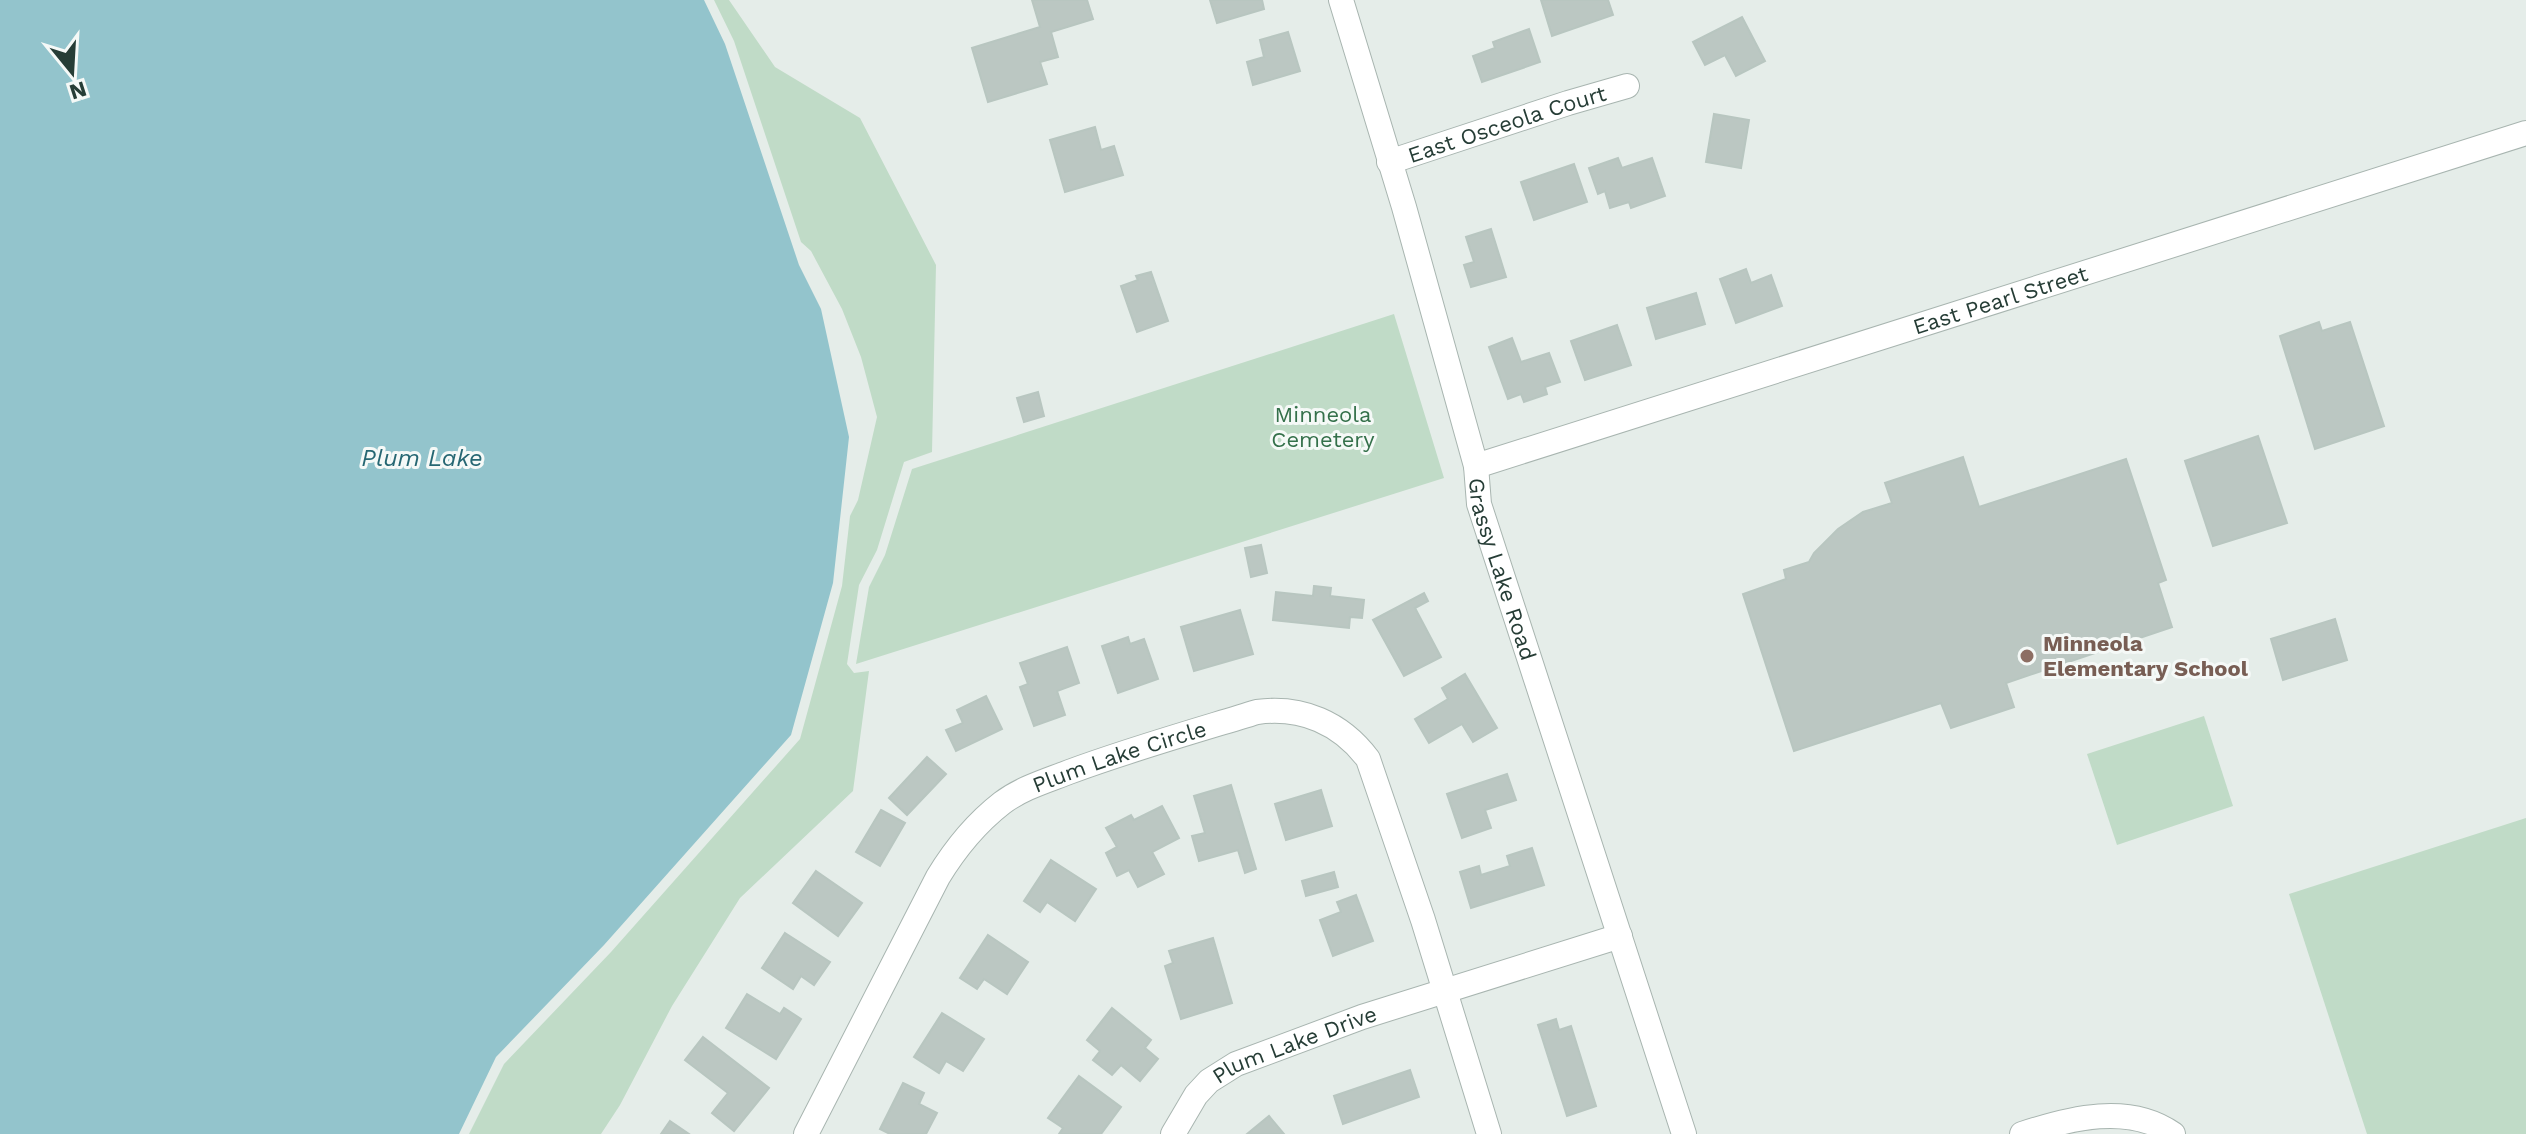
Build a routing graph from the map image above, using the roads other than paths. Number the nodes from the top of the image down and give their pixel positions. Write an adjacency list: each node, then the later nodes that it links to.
1 (1341, 0): 4 (street, Grassy Lake Road)
2 (1627, 86): 4 (street, East Osceola Court)
3 (2526, 133): 5 (street, East Pearl Street)
4 (1389, 162): 5 (street, Grassy Lake Road)
5 (1476, 466): 6 (street, Grassy Lake Road)
6 (1620, 936): 7 (street); 11 (street, Grassy Lake Road)
7 (1444, 990): 8 (street, Plum Lake Circle); 9 (street, Plum Lake Drive); 10 (street, Plum Lake Circle)
8 (806, 1134)
9 (1173, 1134)
10 (1489, 1134)
11 (1684, 1134)
12 (2022, 1134): 13 (street)
13 (2173, 1134)

